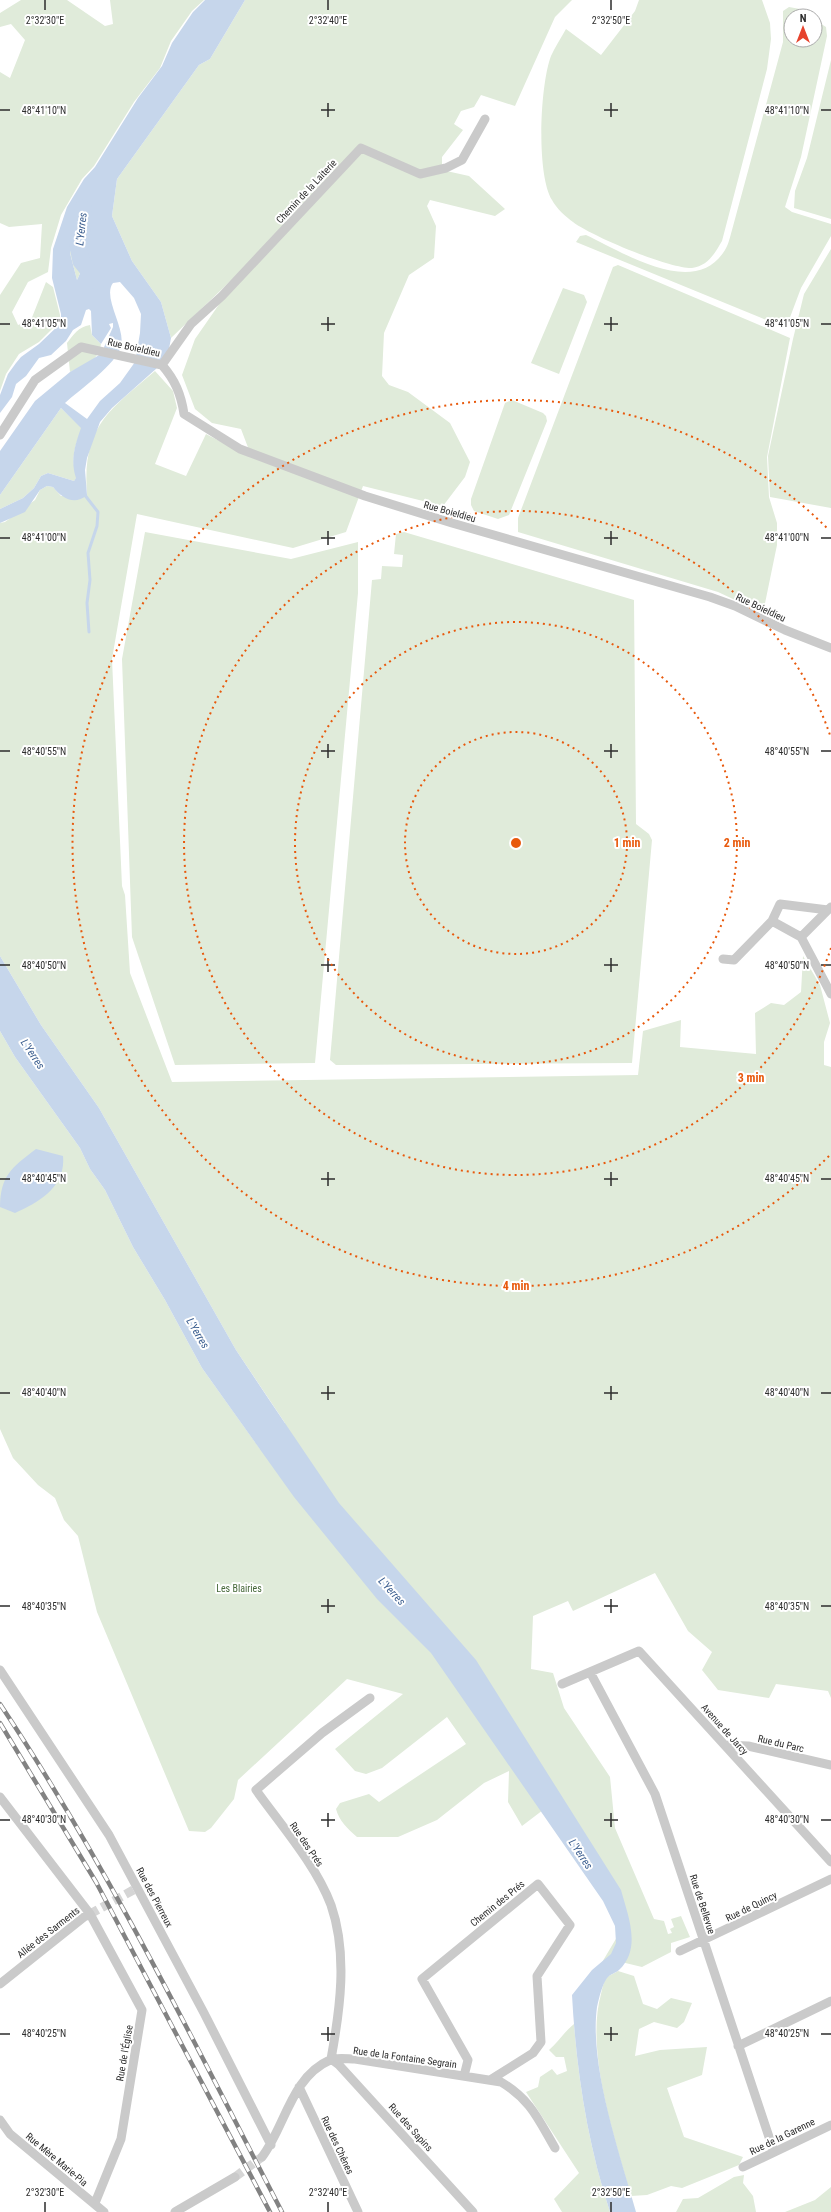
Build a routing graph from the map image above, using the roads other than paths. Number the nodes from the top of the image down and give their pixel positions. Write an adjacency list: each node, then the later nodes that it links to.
1 (485, 119): 2 (street, Chemin de la Laiterie)
2 (162, 364): 3 (street, Rue Boieldieu); 4 (street, Rue Boieldieu)
3 (0, 435)
4 (831, 648)
5 (829, 908): 6 (street); 7 (street)
6 (772, 921): 7 (street); 8 (street)
7 (801, 937): 9 (street)
8 (723, 959)
9 (831, 994)
10 (0, 1670): 31 (street, Rue des Pierreux)
11 (590, 1672): 12 (street); 14 (street, Avenue de Jarcy); 20 (street, Rue de Bellevue)
12 (562, 1684)
13 (370, 1698): 25 (street, Rue des Prés)
14 (725, 1745): 15 (street, Rue du Parc); 17 (street, Avenue de Jarcy)
15 (831, 1765)
16 (0, 1797): 19 (street, Rue de l'Église)
17 (831, 1862)
18 (831, 1879): 20 (street, Rue de Quincy)
19 (90, 1914): 22 (street, Allée des Sarments); 37 (street, Rue de l'Église)
20 (703, 1941): 21 (street, Rue de Quincy); 24 (street, Rue de Bellevue)
21 (680, 1951)
22 (0, 1984)
23 (831, 2001): 24 (street)
24 (738, 2046): 33 (street, Rue de Bellevue)
25 (331, 2059): 26 (street, Rue de la Fontaine Segrain); 28 (street); 41 (street, Rue des Sapins)
26 (464, 2076): 27 (street, Rue de la Fontaine Segrain); 27 (street, Chemin des Prés)
27 (490, 2080): 32 (street, Rue de la Fontaine Segrain)
28 (299, 2087): 31 (street); 40 (street, Rue des Chênes)
29 (0, 2120): 37 (street, Rue Mère Marie-Pia)
30 (831, 2125): 33 (street, Rue de la Garenne)
31 (271, 2146): 34 (street)
32 (555, 2148)
33 (774, 2152): 35 (street, Rue de la Garenne)
34 (262, 2157)
35 (743, 2167)
36 (235, 2177): 39 (street)
37 (95, 2203): 38 (street, Rue Mère Marie-Pia)
38 (104, 2212)
39 (176, 2212)
40 (358, 2212)
41 (472, 2212)

